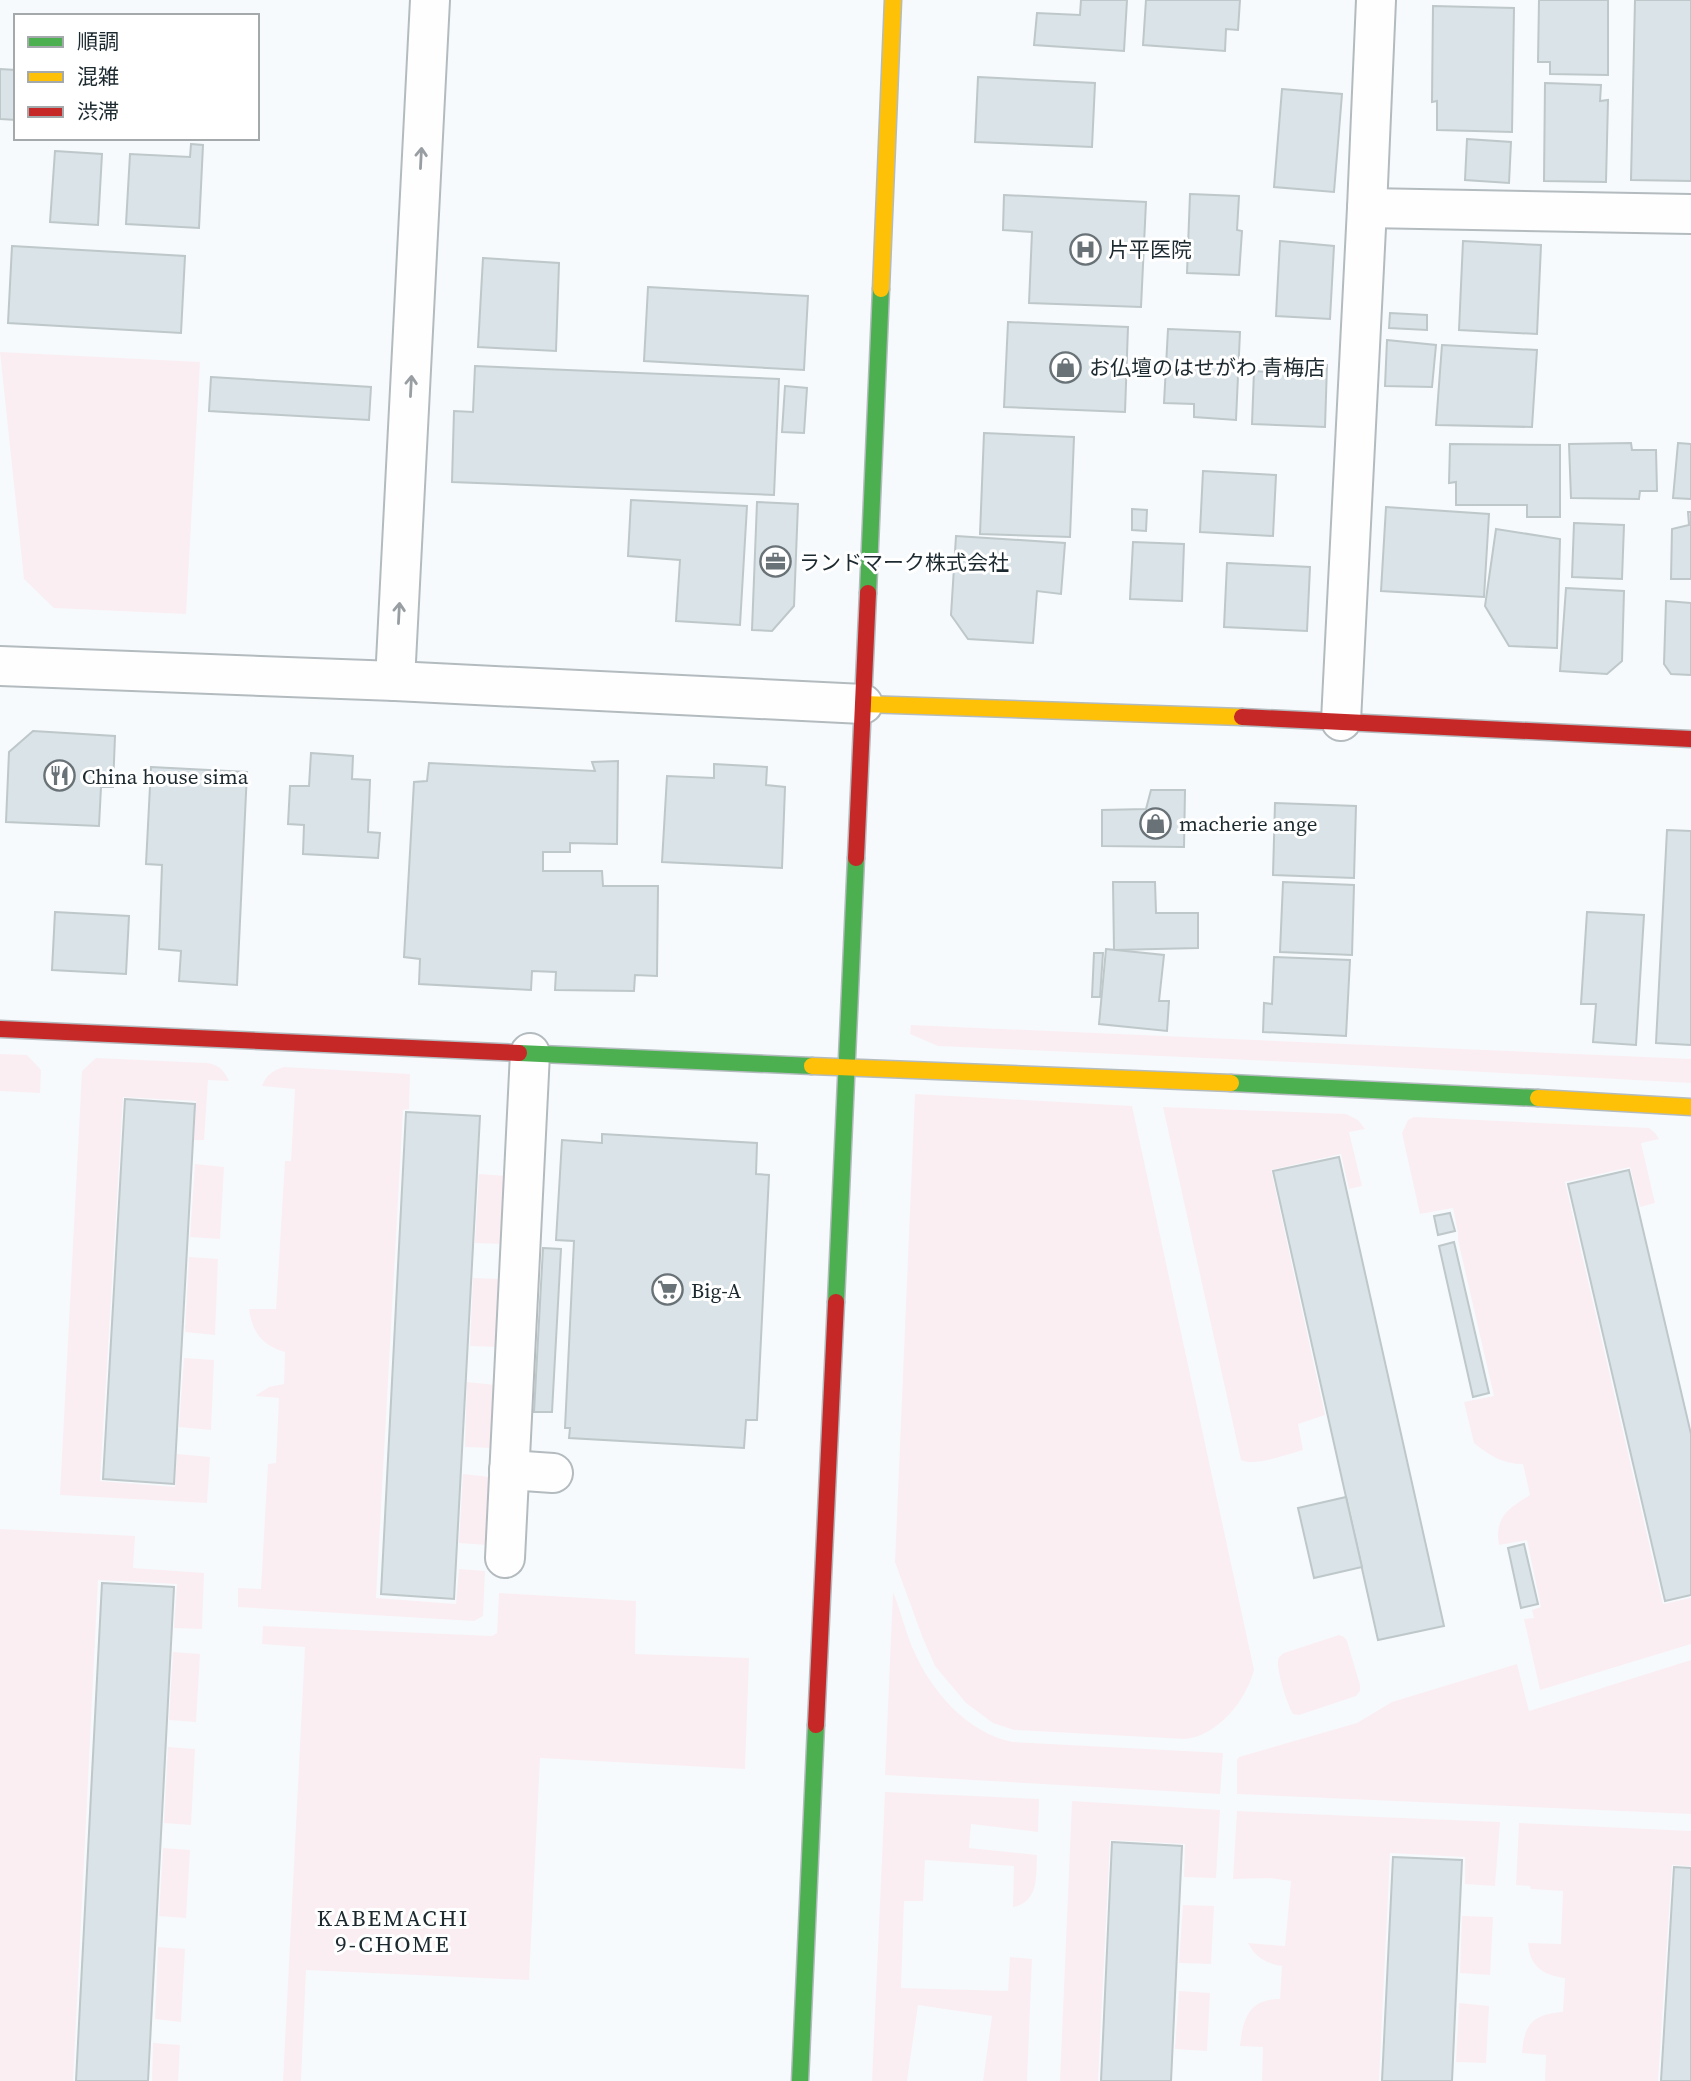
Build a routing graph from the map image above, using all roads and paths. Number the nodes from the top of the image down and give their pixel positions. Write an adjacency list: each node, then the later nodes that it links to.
1 (430, 0): 7 (street, one-way to 1)
2 (893, 0): 8 (street)
3 (1376, 0): 4 (street)
4 (1367, 208): 5 (street); 9 (street)
5 (1691, 214)
6 (0, 666): 7 (street)
7 (396, 681): 8 (street)
8 (863, 704): 9 (street); 13 (street)
9 (1341, 721): 10 (street)
10 (1691, 739)
11 (0, 1029): 12 (street)
12 (530, 1053): 13 (street); 15 (street)
13 (846, 1067): 14 (street); 18 (street)
14 (1691, 1107)
15 (509, 1470): 16 (street); 17 (street)
16 (553, 1473)
17 (505, 1558)
18 (800, 2081)

